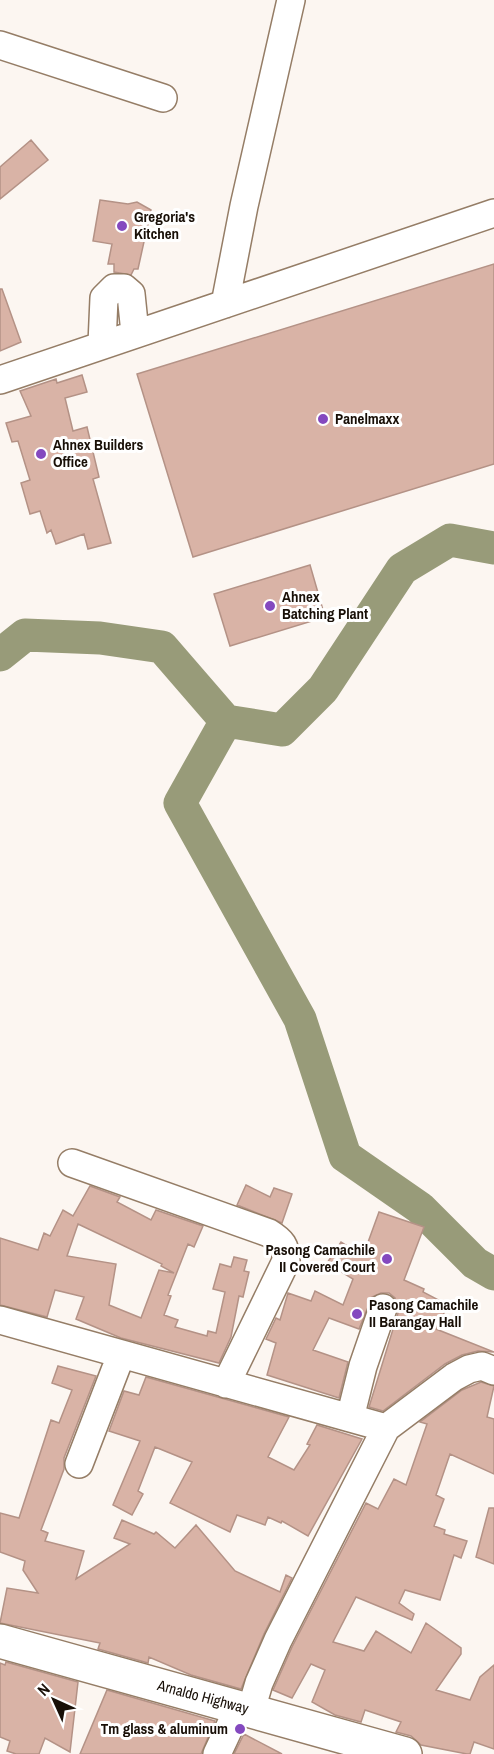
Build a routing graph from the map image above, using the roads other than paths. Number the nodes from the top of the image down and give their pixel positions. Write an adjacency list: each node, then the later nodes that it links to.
1 (291, 0): 5 (street)
2 (0, 45): 3 (street)
3 (163, 98)
4 (494, 213): 5 (street)
5 (225, 304): 6 (street)
6 (135, 333): 7 (street); 7 (street)
7 (102, 344): 8 (street)
8 (0, 380)
9 (72, 1163): 14 (street)
10 (383, 1308): 15 (street)
11 (0, 1320): 12 (street)
12 (121, 1355): 14 (street); 17 (street)
13 (494, 1371): 16 (street)
14 (226, 1384): 15 (street)
15 (350, 1418): 16 (street)
16 (386, 1428): 19 (street)
17 (79, 1464)
18 (0, 1641): 19 (main road, Arnaldo Highway)
19 (245, 1709): 20 (street); 21 (main road, Arnaldo Highway)
20 (217, 1754)
21 (405, 1754)

